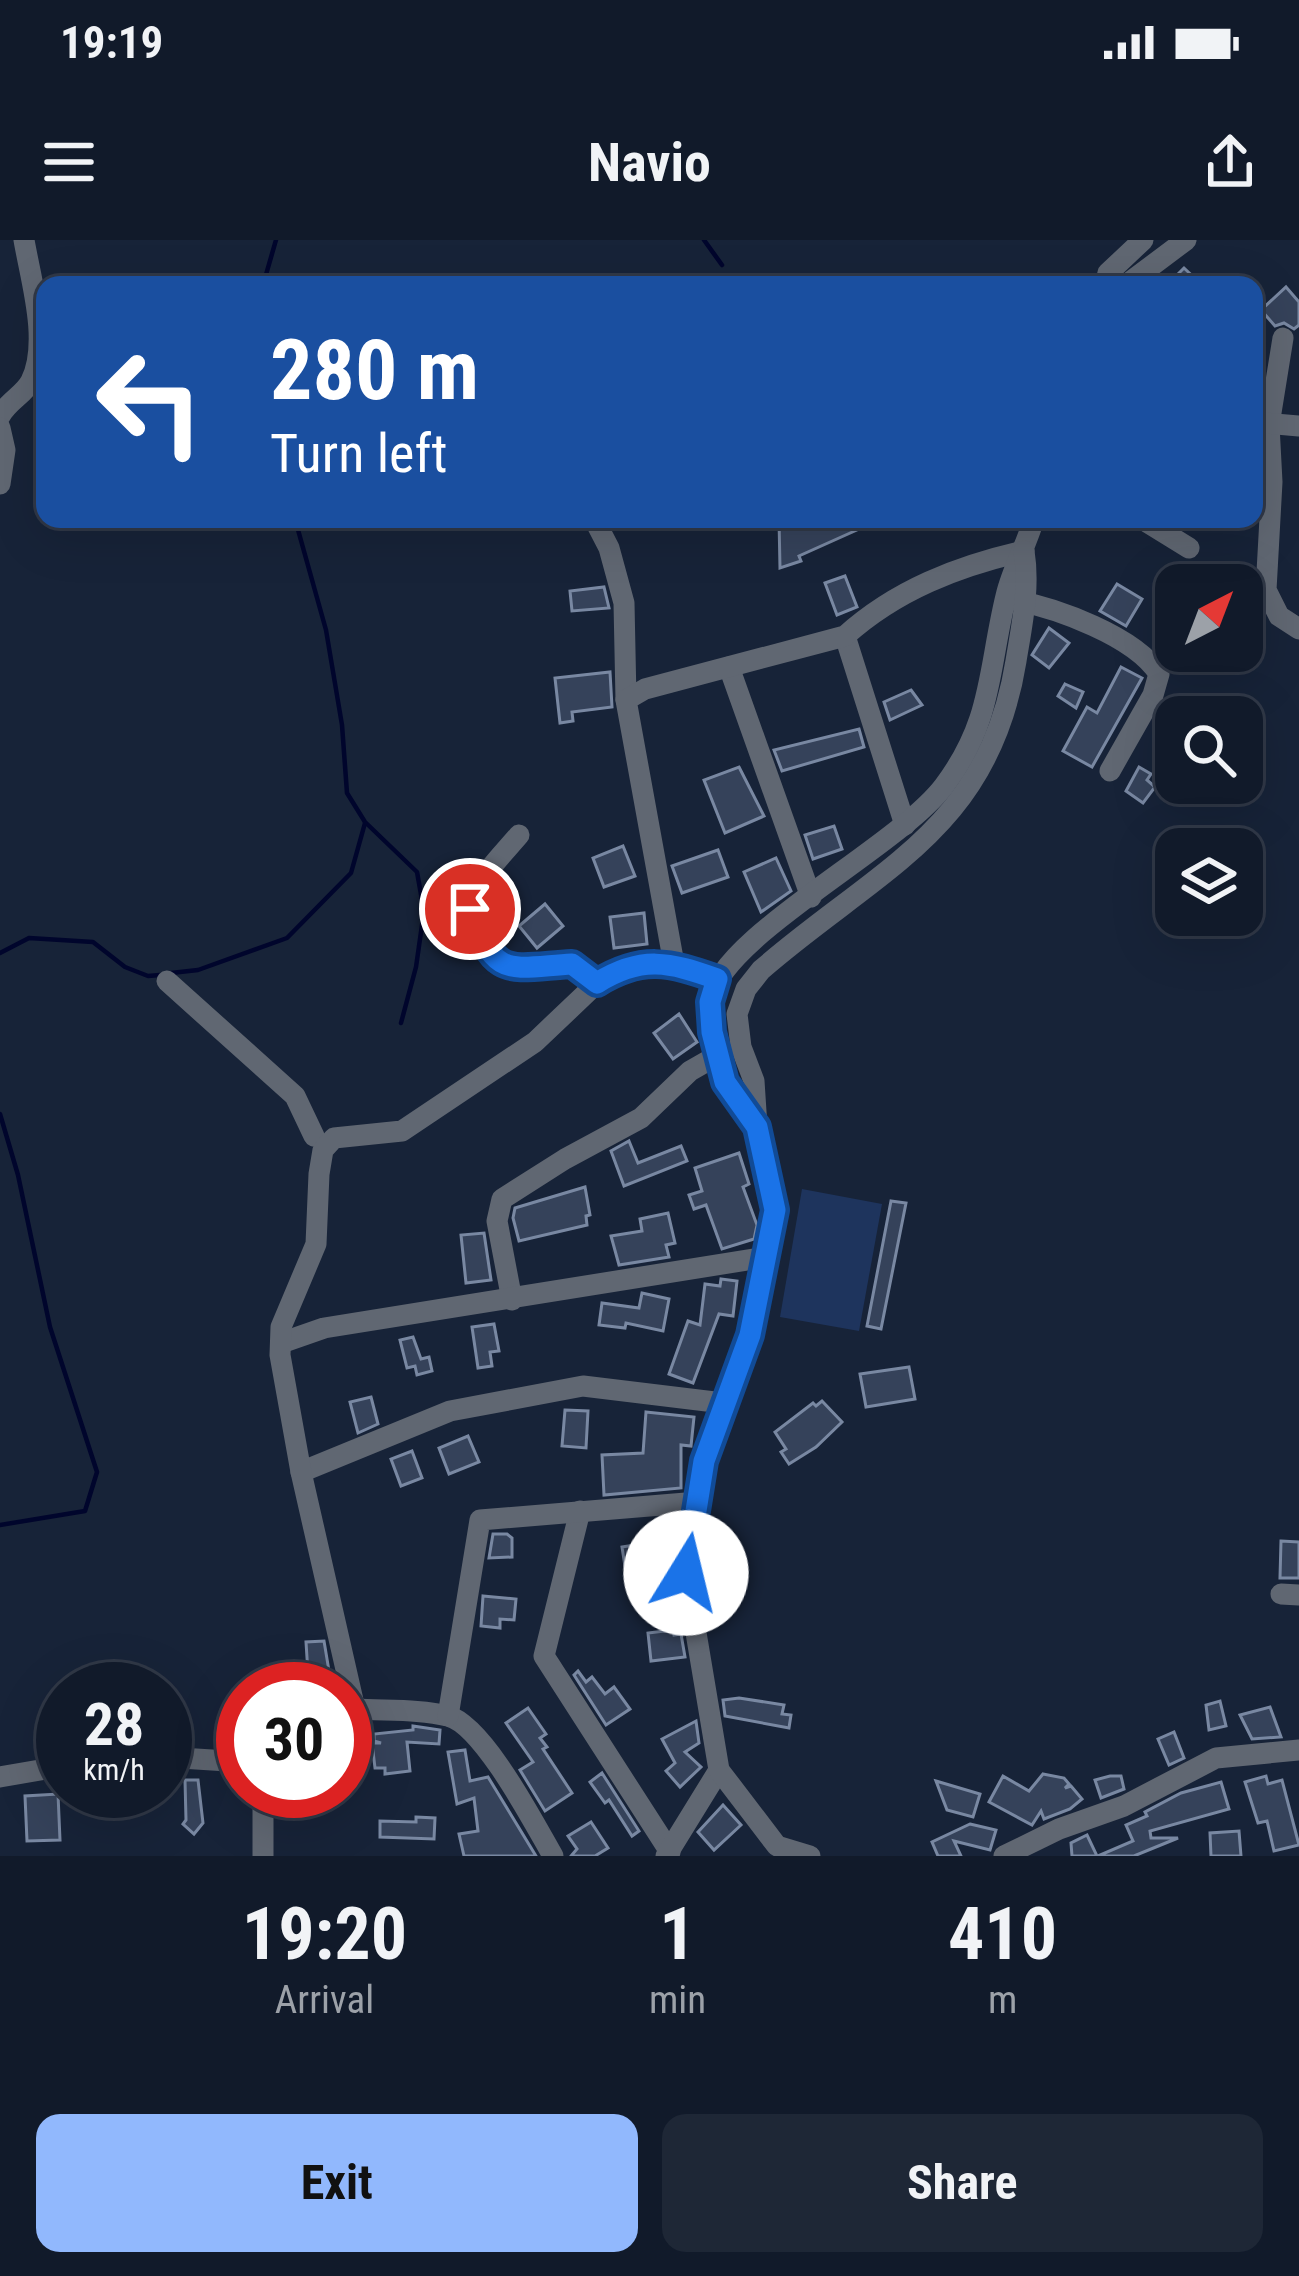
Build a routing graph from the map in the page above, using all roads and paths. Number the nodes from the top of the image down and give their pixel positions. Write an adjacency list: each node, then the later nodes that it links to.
1 (24, 240): 6 (street)
2 (1143, 240): 4 (street)
3 (1186, 240): 5 (street)
4 (1107, 276)
5 (1138, 276)
6 (36, 318)
7 (1283, 338): 10 (street)
8 (36, 370): 9 (street)
9 (0, 416)
10 (1263, 420)
11 (1263, 424): 12 (street)
12 (1299, 426)
13 (0, 428): 15 (street)
14 (1263, 430): 22 (street)
15 (0, 484)
16 (599, 528): 25 (street)
17 (1031, 528): 20 (street)
18 (1157, 528): 19 (street)
19 (1189, 548)
20 (1024, 551): 21 (street); 23 (street)
21 (1015, 601): 26 (street); 27 (street); 35 (street)
22 (1299, 629)
23 (845, 636): 24 (street); 27 (street)
24 (729, 667): 25 (street); 29 (street)
25 (626, 700): 30 (street)
26 (1110, 771)
27 (905, 826): 29 (street)
28 (519, 835): 33 (street)
29 (812, 897): 31 (street)
30 (674, 964): 31 (street); 33 (street)
31 (717, 979): 34 (street)
32 (167, 981): 36 (street)
33 (597, 983): 36 (street)
34 (718, 1055): 35 (street); 38 (street)
35 (757, 1127): 37 (street)
36 (324, 1141): 39 (street)
37 (766, 1257): 38 (street); 40 (street)
38 (512, 1300): 39 (street)
39 (281, 1343): 41 (street)
40 (722, 1403): 41 (street); 42 (street)
41 (302, 1472): 44 (street)
42 (698, 1502): 43 (street); 50 (street)
43 (580, 1511): 46 (street); 54 (street)
44 (340, 1662)
45 (372, 1713): 46 (street)
46 (448, 1716): 56 (street)
47 (1299, 1734): 49 (street)
48 (1299, 1750): 49 (street)
49 (1274, 1752): 58 (street)
50 (719, 1769): 54 (street); 57 (street)
51 (36, 1771): 52 (street)
52 (0, 1777)
53 (262, 1818): 55 (street)
54 (668, 1854)
55 (262, 1856)
56 (553, 1856)
57 (810, 1856)
58 (1004, 1856)

